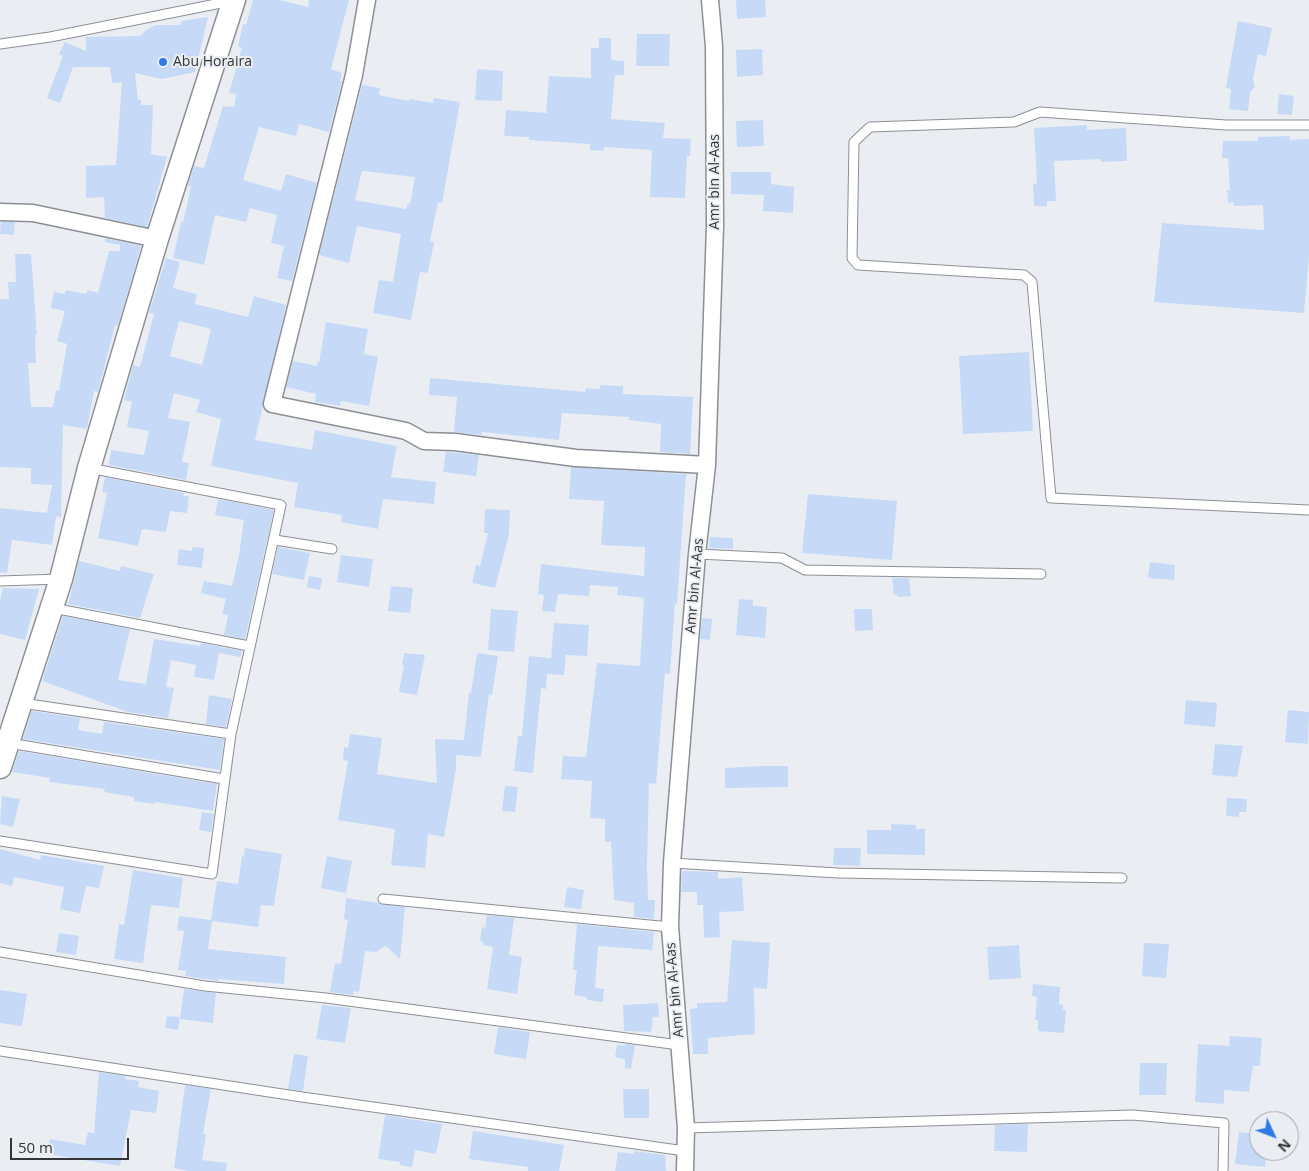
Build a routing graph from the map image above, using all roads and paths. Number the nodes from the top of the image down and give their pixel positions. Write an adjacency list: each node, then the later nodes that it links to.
1 (234, 0): 4 (lane); 7 (street)
2 (367, 0): 8 (street)
3 (710, 0): 8 (street, Amr bin Al-Aas)
4 (0, 44)
5 (1309, 125): 10 (lane)
6 (0, 212): 7 (street)
7 (157, 239): 9 (street)
8 (707, 465): 13 (street, Amr bin Al-Aas)
9 (89, 468): 11 (lane); 15 (street)
10 (1309, 510)
11 (275, 540): 12 (lane); 18 (lane)
12 (332, 549)
13 (697, 554): 14 (lane); 25 (street, Amr bin Al-Aas)
14 (1041, 574)
15 (61, 579): 16 (lane); 17 (street)
16 (0, 581)
17 (52, 608): 18 (lane); 19 (street)
18 (249, 646): 20 (lane)
19 (22, 703): 20 (lane); 21 (street)
20 (231, 734): 23 (lane)
21 (9, 744): 22 (street); 23 (lane)
22 (0, 767)
23 (224, 778): 24 (lane)
24 (0, 841)
25 (672, 863): 26 (lane); 28 (street, Amr bin Al-Aas)
26 (1122, 878)
27 (383, 899): 28 (lane)
28 (670, 927): 30 (street, Amr bin Al-Aas)
29 (0, 952): 30 (lane)
30 (680, 1045): 32 (street, Amr bin Al-Aas)
31 (0, 1051): 33 (lane)
32 (686, 1128): 33 (street, Amr bin Al-Aas); 35 (lane)
33 (685, 1151): 34 (street, Amr bin Al-Aas)
34 (685, 1171)
35 (1223, 1171)

